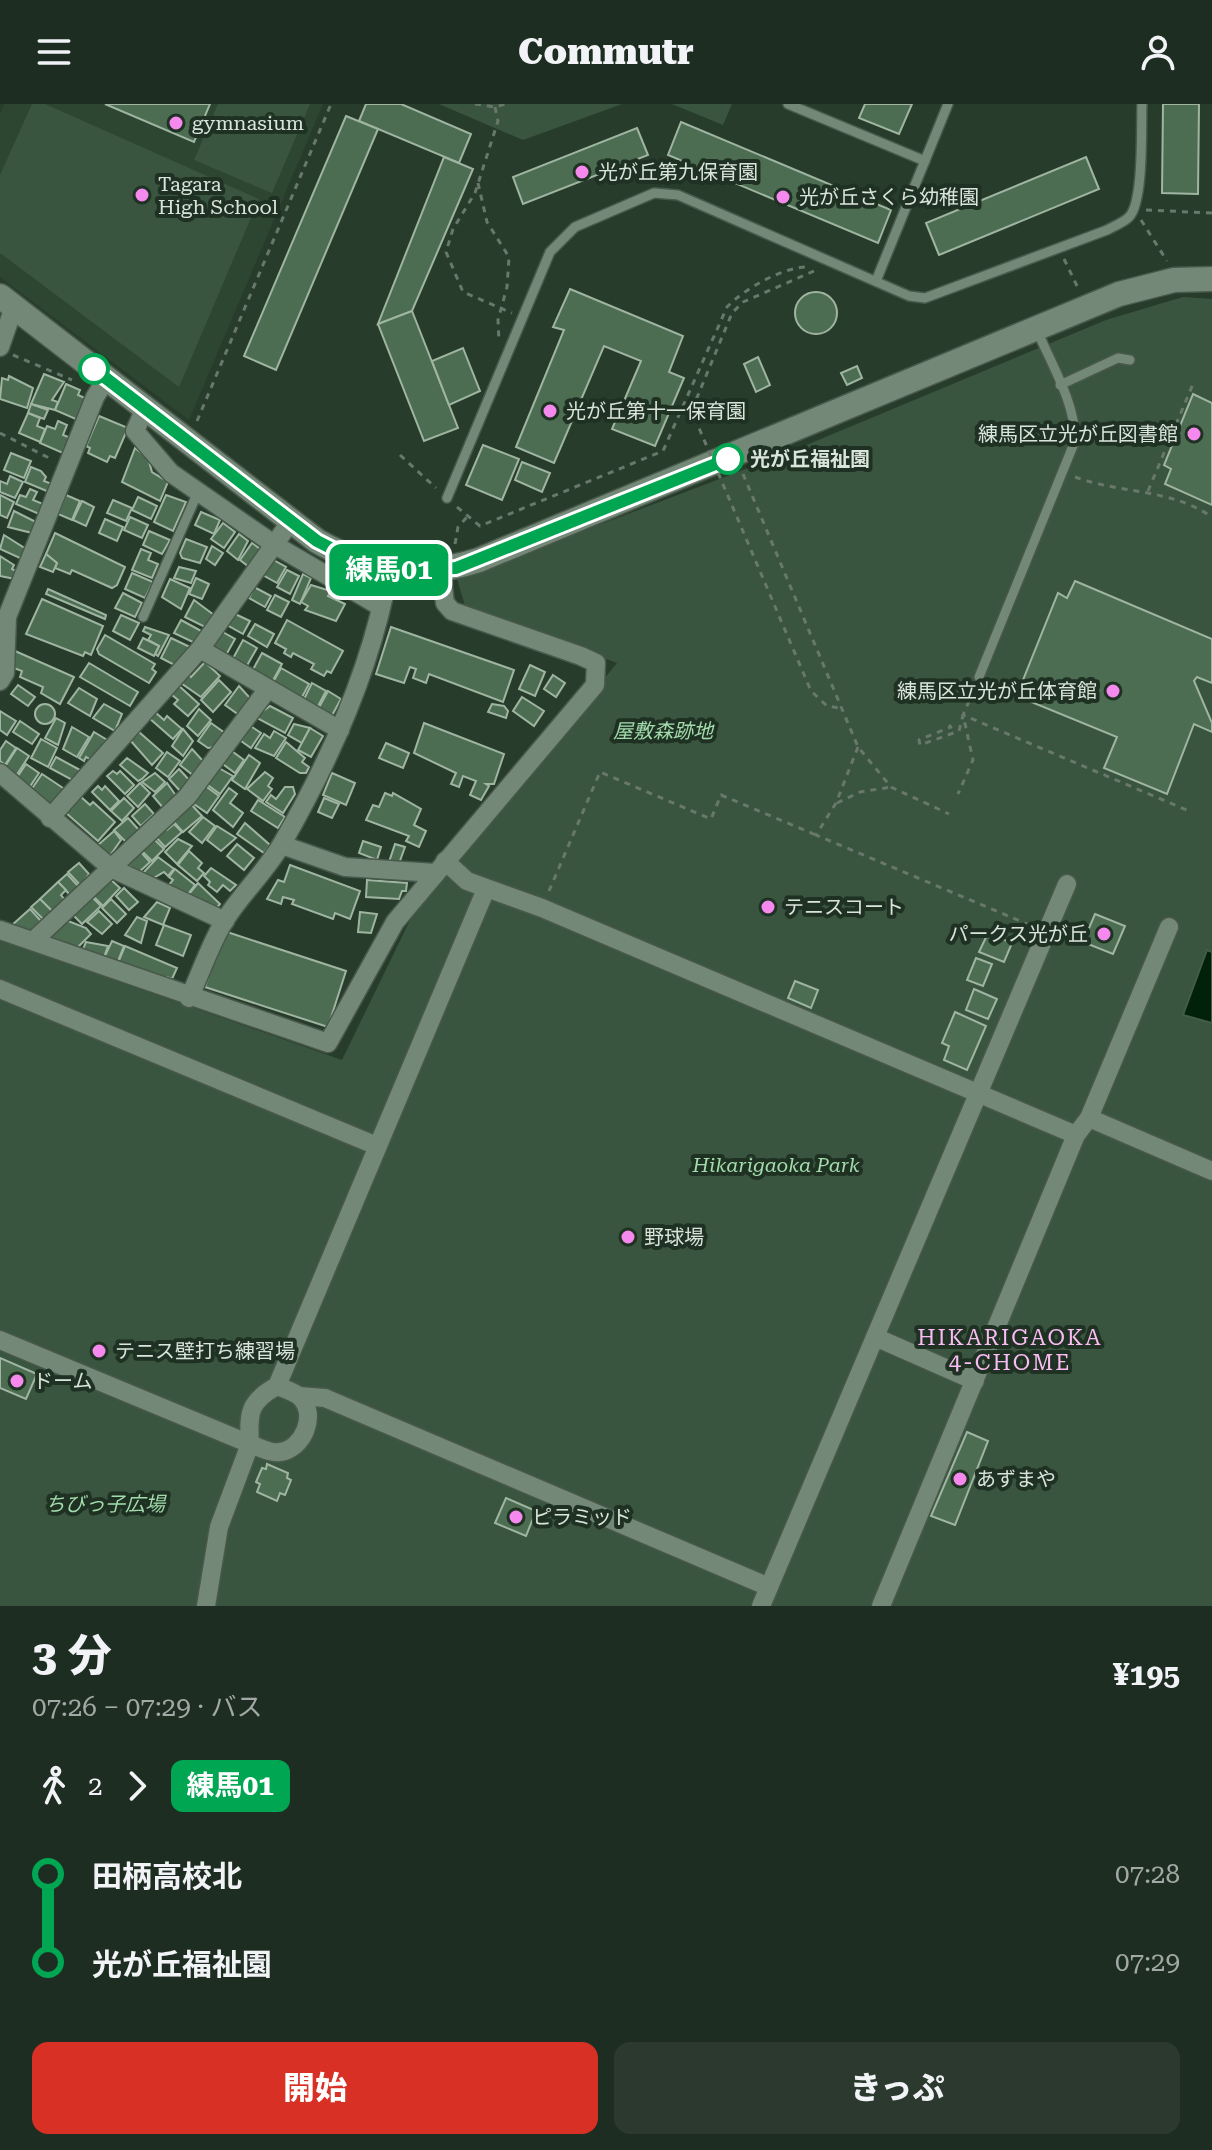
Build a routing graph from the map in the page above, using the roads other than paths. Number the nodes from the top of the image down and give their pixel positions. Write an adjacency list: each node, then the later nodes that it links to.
1 (788, 104): 4 (lane)
2 (948, 104): 4 (lane)
3 (1142, 104): 6 (lane)
4 (925, 161): 6 (lane)
5 (1209, 272): 8 (street)
6 (876, 281): 15 (lane)
7 (7, 302): 9 (street); 11 (street)
8 (1037, 329): 12 (lane); 18 (street)
9 (0, 346)
10 (1130, 360): 12 (lane)
11 (103, 385): 13 (street); 24 (street)
12 (1060, 385): 23 (lane)
13 (145, 408): 14 (street); 16 (street)
14 (198, 492): 17 (street); 21 (lane)
15 (447, 498)
16 (291, 521): 17 (street); 19 (street)
17 (275, 545): 20 (street); 22 (street)
18 (448, 569): 19 (street); 30 (street)
19 (389, 570): 20 (street)
20 (381, 607): 26 (street)
21 (143, 617)
22 (200, 649): 25 (street); 28 (street)
23 (979, 677)
24 (0, 681)
25 (267, 690): 26 (street); 31 (street)
26 (340, 730): 29 (street)
27 (0, 773): 28 (street)
28 (50, 818): 31 (street)
29 (282, 845): 30 (street); 34 (street)
30 (440, 867): 33 (street); 39 (street)
31 (111, 868): 34 (street); 37 (street)
32 (1067, 884): 40 (street)
33 (486, 889): 40 (street); 43 (street)
34 (225, 921): 39 (street)
35 (1169, 927): 41 (street)
36 (0, 930): 37 (street)
37 (33, 941): 39 (street)
38 (0, 989): 43 (street)
39 (189, 998)
40 (978, 1094): 42 (street); 45 (street)
41 (1089, 1118): 42 (street); 44 (street)
42 (1076, 1135): 47 (street)
43 (377, 1146): 48 (street)
44 (1212, 1171)
45 (875, 1337): 47 (street); 51 (street)
46 (0, 1340): 50 (street)
47 (975, 1381): 54 (street)
48 (277, 1386): 49 (street); 50 (street)
49 (299, 1396): 50 (street); 51 (street)
50 (250, 1444): 52 (street)
51 (769, 1587): 53 (street)
52 (206, 1606)
53 (761, 1606)
54 (881, 1606)

